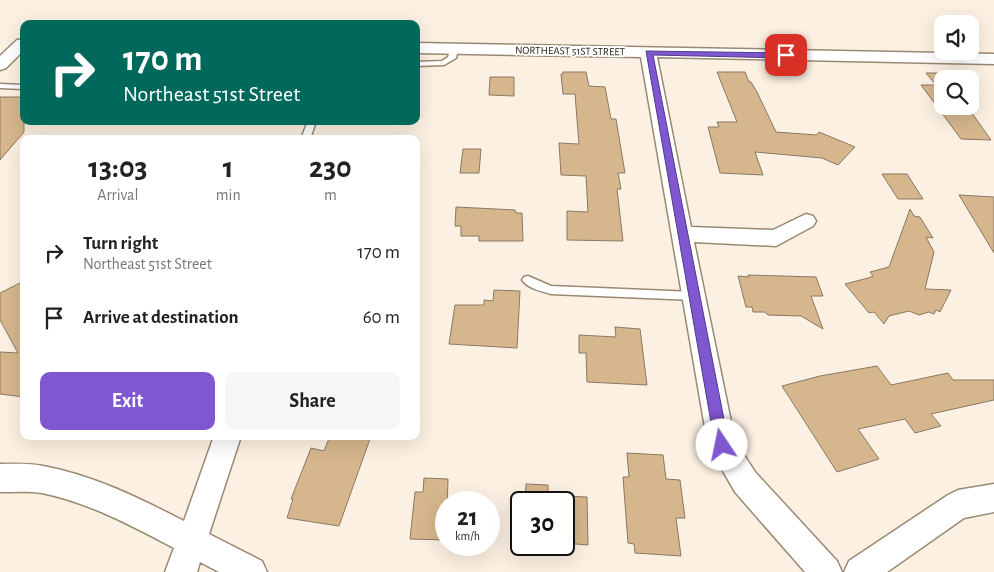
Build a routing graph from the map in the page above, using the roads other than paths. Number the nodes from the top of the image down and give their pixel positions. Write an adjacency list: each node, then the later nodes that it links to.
1 (0, 43): 2 (street)
2 (20, 43)
3 (20, 46): 9 (street)
4 (420, 48): 5 (street, NORTHEAST 51ST STREET)
5 (454, 49): 6 (street, NORTHEAST 51ST STREET); 8 (lane)
6 (648, 53): 7 (street, NORTHEAST 51ST STREET); 13 (street)
7 (994, 59)
8 (420, 64)
9 (0, 65)
10 (0, 86): 11 (lane)
11 (20, 87)
12 (806, 221): 13 (street)
13 (682, 234): 15 (street)
14 (528, 280): 15 (lane)
15 (694, 296): 22 (street)
16 (227, 440): 19 (street)
17 (0, 478): 19 (street)
18 (994, 498): 23 (street)
19 (192, 542): 20 (street); 21 (street)
20 (181, 572)
21 (251, 572)
22 (826, 572)
23 (860, 572)

